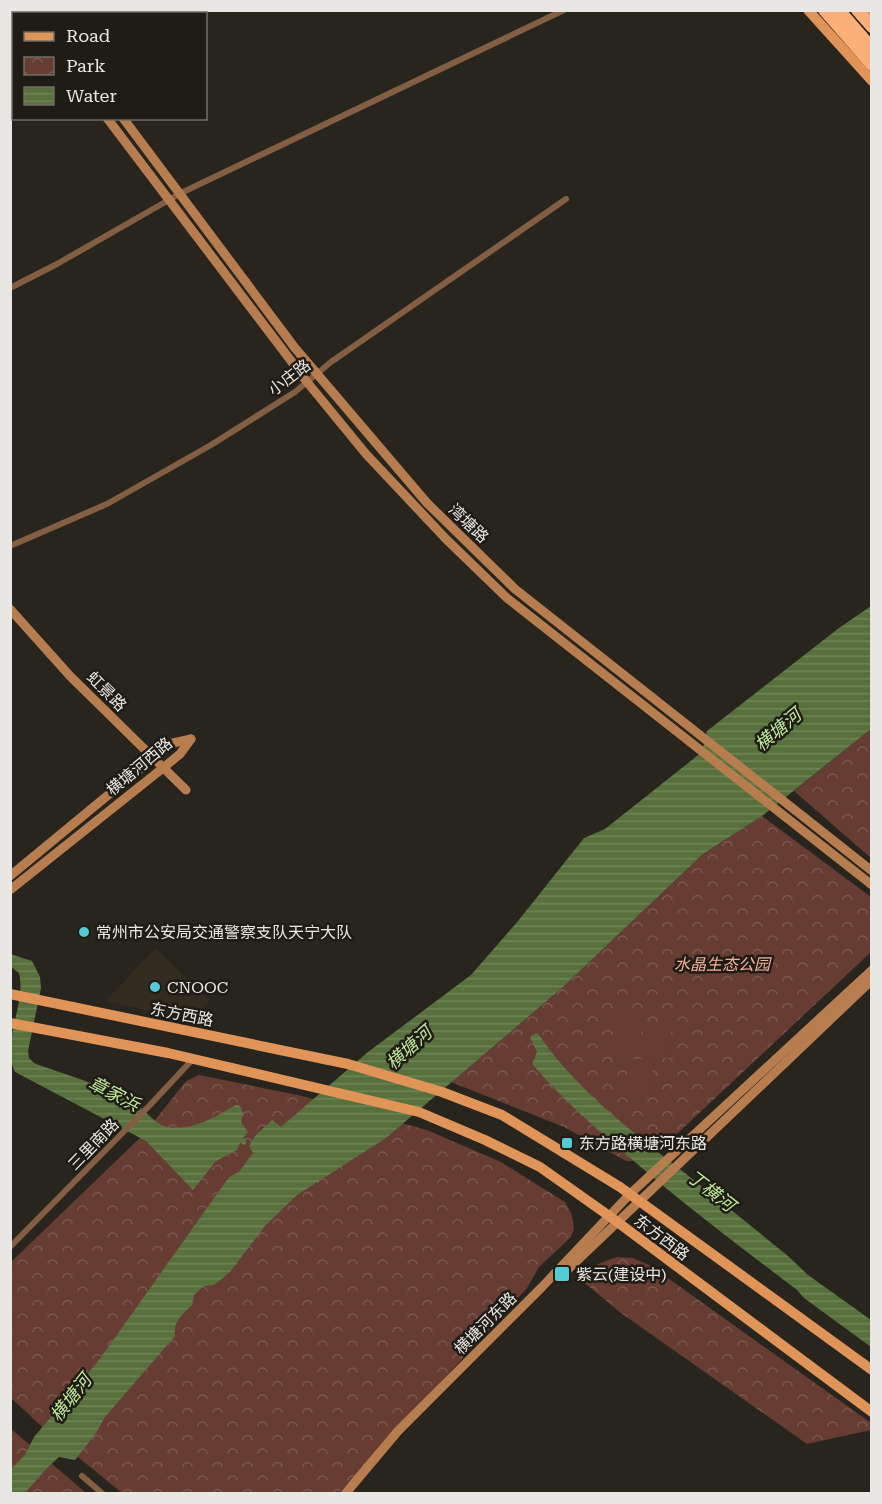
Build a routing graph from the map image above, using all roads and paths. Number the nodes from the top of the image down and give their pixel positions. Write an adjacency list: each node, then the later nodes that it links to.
1 (564, 10): 14 (street)
2 (808, 10): 11 (main road)
3 (824, 10): 10 (highway)
4 (837, 10): 9 (highway)
5 (857, 10): 8 (highway)
6 (867, 10): 7 (main road)
7 (872, 17)
8 (872, 27)
9 (872, 50)
10 (872, 65)
11 (872, 81)
12 (109, 120): 16 (street)
13 (124, 120): 14 (street, 湾塘路)
14 (180, 194): 16 (street); 18 (street, 湾塘路)
15 (566, 199): 18 (street, 小庄路)
16 (169, 200): 17 (street); 19 (street)
17 (10, 288)
18 (316, 374): 19 (street, 小庄路); 25 (street, 湾塘路)
19 (306, 382): 20 (street, 小庄路); 27 (street)
20 (10, 546)
21 (10, 609): 22 (street, 虹景路)
22 (153, 758): 23 (street, 虹景路); 23 (street, 横塘河西路); 26 (street, 横塘河西路)
23 (164, 768): 24 (street, 虹景路); 28 (street, 横塘河西路)
24 (186, 790)
25 (872, 871)
26 (10, 876)
27 (872, 885)
28 (10, 890)
29 (872, 970): 34 (street)
30 (872, 980): 34 (street)
31 (12, 994): 35 (main road, 东方西路)
32 (10, 1023): 33 (main road)
33 (193, 1059): 36 (main road, 东方西路); 37 (street, 三里南路)
34 (653, 1181): 35 (street, 横塘河东路)
35 (635, 1198): 36 (street, 横塘河东路); 38 (main road, 东方西路)
36 (613, 1220): 39 (main road, 东方西路); 42 (street, 横塘河东路); 43 (street, 横塘河东路)
37 (10, 1247)
38 (872, 1370)
39 (872, 1412)
40 (82, 1476): 41 (street)
41 (103, 1494)
42 (345, 1494)
43 (353, 1494)

